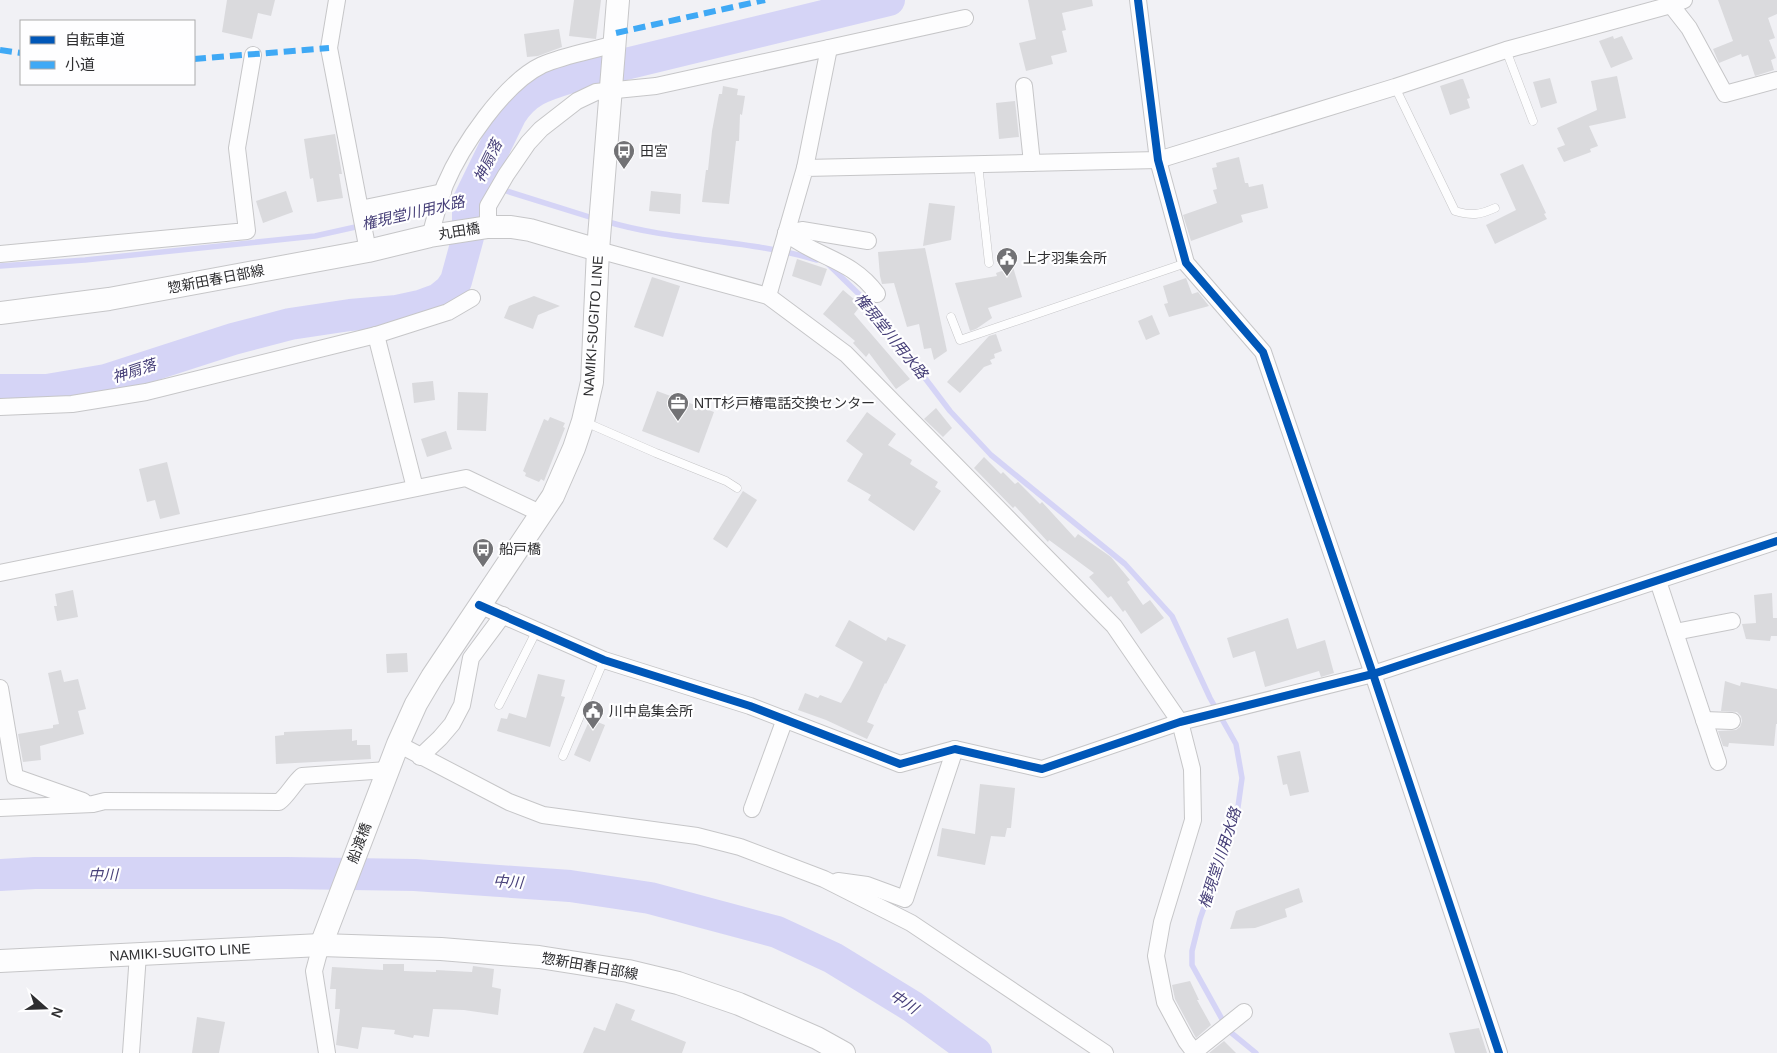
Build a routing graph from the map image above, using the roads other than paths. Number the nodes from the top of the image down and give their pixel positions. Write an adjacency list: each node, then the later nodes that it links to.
1 (337, 0): 21 (street)
2 (618, 0): 6 (main road)
3 (1138, 0): 15 (street)
4 (1677, 3): 8 (street); 10 (street)
5 (965, 18): 7 (street)
6 (615, 44): 13 (main road, NAMIKI-SUGITO LINE); 19 (street)
7 (829, 48): 13 (street); 18 (street)
8 (1506, 50): 12 (street); 14 (lane)
9 (253, 55): 28 (street)
10 (1777, 80)
11 (1024, 86): 16 (street)
12 (1395, 87): 15 (street); 20 (lane)
13 (612, 90): 22 (street); 26 (main road, NAMIKI-SUGITO LINE)
14 (1534, 121)
15 (1158, 160): 16 (street); 30 (street)
16 (1032, 163): 17 (street)
17 (978, 164): 18 (street); 29 (lane)
18 (805, 168): 23 (street)
19 (443, 192): 21 (street); 24 (street)
20 (1495, 208)
21 (360, 209): 27 (street)
22 (488, 226): 24 (main road, 丸田橋); 26 (main road)
23 (786, 233): 25 (street); 31 (street); 32 (street)
24 (430, 236): 27 (main road, 惣新田春日部線)
25 (868, 241)
26 (598, 250): 32 (street); 38 (main road, NAMIKI-SUGITO LINE)
27 (368, 251): 34 (main road, 惣新田春日部線)
28 (0, 254)
29 (988, 263)
30 (1186, 263): 35 (lane); 51 (street)
31 (877, 294)
32 (768, 296): 57 (street)
33 (472, 298): 36 (street)
34 (0, 313)
35 (950, 317)
36 (376, 335): 37 (street); 39 (street)
37 (0, 407)
38 (583, 421): 40 (lane); 41 (main road, NAMIKI-SUGITO LINE)
39 (415, 488): 41 (street); 43 (street)
40 (736, 488)
41 (542, 514): 45 (main road, NAMIKI-SUGITO LINE)
42 (1777, 541): 44 (street)
43 (0, 572)
44 (1658, 581): 49 (street); 51 (street)
45 (479, 605): 46 (street); 58 (main road, NAMIKI-SUGITO LINE)
46 (503, 615): 48 (street); 60 (street)
47 (1732, 621): 49 (street)
48 (537, 630): 50 (street); 53 (lane)
49 (1675, 632): 55 (street)
50 (604, 660): 54 (street); 61 (lane)
51 (1373, 674): 57 (street); 77 (street)
52 (0, 688): 64 (street)
53 (499, 705)
54 (785, 719): 59 (street); 66 (street)
55 (1704, 720): 56 (street); 62 (street)
56 (1732, 721)
57 (1180, 722): 59 (street); 72 (street)
58 (398, 744): 60 (street); 63 (main road, NAMIKI-SUGITO LINE)
59 (955, 749): 67 (street)
60 (420, 756): 67 (street)
61 (563, 756)
62 (1718, 762)
63 (385, 774): 64 (street); 68 (main road, 船渡橋)
64 (93, 804): 65 (street)
65 (0, 808)
66 (752, 809)
67 (824, 879): 76 (street)
68 (321, 945): 69 (main road, NAMIKI-SUGITO LINE); 74 (street); 75 (main road, 惣新田春日部線)
69 (138, 954): 70 (main road, NAMIKI-SUGITO LINE); 73 (street)
70 (0, 961)
71 (1244, 1012): 72 (street)
72 (1194, 1052)
73 (131, 1053)
74 (327, 1053)
75 (844, 1053)
76 (1105, 1053)
77 (1499, 1053)

